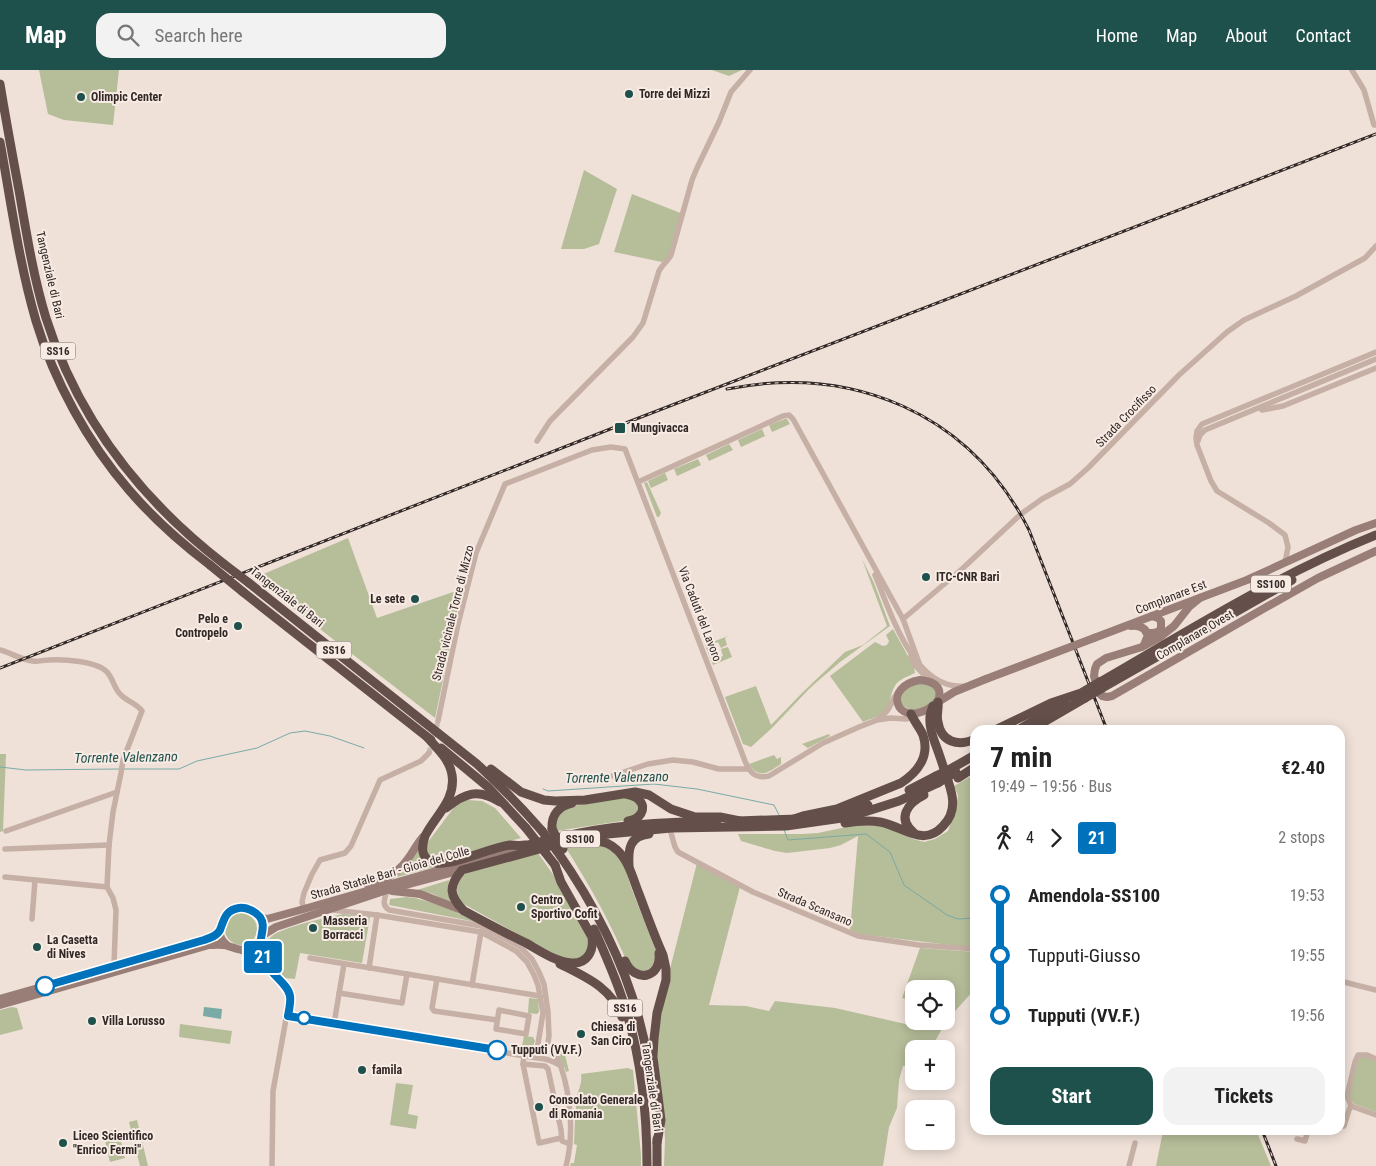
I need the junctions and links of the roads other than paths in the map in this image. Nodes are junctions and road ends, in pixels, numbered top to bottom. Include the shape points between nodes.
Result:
1 (750, 70) edge
2 (1352, 70) edge
3 (0, 84) edge
4 (1376, 125) edge
5 (0, 142) edge
6 (1376, 246) edge
7 (1376, 352) edge
8 (1376, 360) edge
9 (1376, 368) edge
10 (1250, 412) junction
11 (537, 441) dead end
12 (1197, 445) junction
13 (638, 482) junction
14 (505, 484) joint
15 (1376, 523) edge
16 (1376, 534) edge
17 (1376, 541) edge
18 (865, 550) junction
19 (1376, 551) edge
20 (1284, 563) junction
21 (1200, 598) junction
22 (1152, 616) junction
23 (903, 619) junction
24 (1127, 626) junction
25 (1146, 632) junction
26 (1144, 645) junction
27 (906, 646) junction
28 (0, 650) edge
29 (919, 663) junction
30 (929, 680) junction
31 (970, 685) junction
32 (1101, 685) junction
33 (899, 691) junction
34 (1083, 695) junction
35 (936, 704) junction
36 (911, 718) junction
37 (878, 720) junction
38 (438, 721) tunnel mouth
39 (1005, 725) edge
40 (1027, 725) edge
41 (1038, 725) edge
42 (932, 733) junction
43 (427, 737) junction
44 (443, 737) junction
45 (970, 742) edge
46 (429, 753) tunnel mouth
47 (970, 759) edge
48 (970, 765) edge
49 (970, 768) edge
50 (749, 769) junction
51 (956, 772) junction
52 (612, 776) dead end
53 (938, 782) junction
54 (117, 792) junction
55 (626, 794) junction
56 (585, 800) junction
57 (508, 808) junction
58 (442, 812) junction
59 (740, 821) junction
60 (790, 821) junction
61 (700, 828) junction
62 (6, 831) dead end
63 (427, 833) junction
64 (671, 833) junction
65 (918, 836) junction
66 (564, 844) junction
67 (109, 845) junction
68 (526, 846) junction
69 (5, 849) dead end
70 (555, 865) junction
71 (629, 869) junction
72 (462, 870) junction
73 (5, 877) dead end
74 (35, 880) junction
75 (107, 887) junction
76 (387, 890) junction
77 (335, 900) junction
78 (304, 909) junction
79 (329, 909) junction
80 (464, 911) junction
81 (378, 915) junction
82 (260, 917) junction
83 (32, 919) dead end
84 (602, 923) junction
85 (220, 930) junction
86 (481, 932) junction
87 (262, 937) junction
88 (657, 941) junction
89 (228, 946) junction
90 (970, 948) edge
91 (242, 950) junction
92 (548, 955) junction
93 (310, 958) dead end
94 (344, 964) junction
95 (114, 965) junction
96 (267, 967) junction
97 (369, 968) junction
98 (407, 974) junction
99 (437, 979) junction
100 (1345, 981) edge
101 (472, 985) junction
102 (1376, 990) edge
103 (339, 993) junction
104 (540, 996) junction
105 (0, 999) edge
106 (0, 1005) edge
107 (288, 1016) junction
108 (497, 1020) junction
109 (334, 1024) junction
110 (548, 1042) junction
111 (537, 1048) junction
112 (553, 1049) junction
113 (524, 1055) junction
114 (543, 1057) junction
115 (1376, 1059) edge
116 (523, 1064) junction
117 (561, 1066) junction
118 (1351, 1106) junction
119 (1376, 1115) edge
120 (1345, 1123) edge
121 (1307, 1135) edge
122 (561, 1138) junction
123 (1296, 1139) dead end
124 (647, 1140) junction
125 (657, 1143) junction
126 (1135, 1143) dead end
127 (570, 1144) junction
128 (272, 1166) edge
129 (566, 1166) edge
130 (647, 1166) edge
131 (657, 1166) edge
132 (1129, 1166) edge

1 - 11 street via 730,92 697,168 670,258 661,266 641,327 550,421
2 - 4 street via 1364,90
3 - 44 highway, Tangenziale di Bari / SS16, bridge via 33,267 46,319 64,367 100,434 165,513 193,538
5 - 43 highway, Tangenziale di Bari / SS16, bridge via 29,296 45,346 66,394 92,440 128,489 166,528
6 - 23 street, Strada Crocifisso via 1365,258 1244,320 1227,332 1070,484 1021,514
7 - 12 street via 1202,424 1197,431
8 - 10 street
9 - 10 street via 1283,406
10 - 12 street via 1205,430
12 - 20 street via 1217,491 1285,535 1288,547
13 - 14 street, Via Caduti del Lavoro via 625,449 611,447 592,450
13 - 18 street via 783,416 790,416
13 - 50 street, Via Caduti del Lavoro
14 - 38 street, Strada vicinale Torre di Mizzo via 476,553
15 - 20 main road, Complanare Est
16 - 32 highway, SS100 via 1248,596
17 - 32 highway, SS100 via 1310,570
18 - 23 street
18 - 27 street
19 - 26 main road, Complanare Ovest via 1318,578 1112,696 1102,696 1095,682 1097,664
20 - 21 main road, Complanare Est
21 - 22 main road, Complanare Est
21 - 26 main road, Complanare Ovest via 1168,632
22 - 24 main road, Complanare Est
22 - 25 main road via 1161,620 1161,629 1155,634
23 - 29 street
24 - 25 main road via 1140,626
24 - 31 main road, Complanare Est, bridge
25 - 26 main road, Complanare Ovest
27 - 29 street
27 - 30 street via 914,664
28 - 54 street via 31,661 69,660 98,666 108,672 118,692 138,706 142,711 123,760
29 - 31 street via 939,681 951,686
30 - 33 main road via 910,682
30 - 35 main road via 939,689
31 - 35 main road, Complanare Est
32 - 34 highway, SS100, bridge
33 - 36 main road via 898,705
33 - 37 street via 889,711
34 - 39 highway, SS100 via 1050,703
34 - 40 highway, SS100
34 - 41 highway, SS100
35 - 36 main road
35 - 42 highway via 930,717
35 - 45 highway via 939,707 937,721 947,739 956,743
36 - 37 street
36 - 42 highway via 923,721
36 - 60 highway, SS100 via 923,736 925,750 921,765 910,777 837,809
37 - 50 street via 823,743 769,776 757,776
42 - 65 highway via 954,804 949,819 939,830 925,837
43 - 57 highway, Tangenziale di Bari / SS16 via 488,787
43 - 58 highway via 446,761 452,775 452,791
44 - 56 highway via 469,750 521,792 549,800
44 - 66 highway, Tangenziale di Bari / SS16, bridge via 500,785 542,832
46 - 78 street via 422,760 380,780 351,846 345,853 324,858 316,865 304,893
47 - 51 highway, SS100
48 - 51 highway, SS100
49 - 51 highway, SS100
50 - 52 street via 719,769 673,760
51 - 53 highway, SS100
53 - 60 highway, SS100 via 858,808
53 - 65 highway, SS100 via 908,808 905,815 909,829
54 - 62 street
54 - 67 street
55 - 56 highway
55 - 59 highway via 648,795 671,809 695,817
55 - 66 highway via 642,804 637,819 584,828
56 - 66 highway, bridge via 561,807 553,817 552,829
57 - 58 highway via 476,793 458,799
57 - 70 highway, Tangenziale di Bari / SS16, bridge
58 - 63 highway
59 - 60 highway, SS100
59 - 66 highway, SS100 via 623,826
60 - 61 highway, SS100 via 752,827
60 - 65 highway, SS100 via 812,828 868,821 890,824
61 - 64 highway
61 - 66 highway, SS100 via 633,831
63 - 68 highway, SS100 via 423,854 435,863 511,845
63 - 77 main road via 396,872
64 - 71 highway via 643,834 636,838 629,849
64 - 90 street, Strada Scansano via 678,852 753,892 858,936
66 - 68 highway, SS100
66 - 71 highway via 593,841 610,845 622,855
66 - 72 highway, SS100
66 - 84 highway, Tangenziale di Bari / SS16 via 576,879
67 - 69 street
67 - 75 street
68 - 77 main road, Strada Statale Bari - Gioia del Colle / SS100
70 - 92 highway via 593,944 590,954 581,962 566,962
70 - 124 highway, Tangenziale di Bari / SS16 via 591,924 624,1004 640,1071
71 - 88 highway
72 - 76 main road, Strada Statale Bari - Gioia del Colle / SS100
72 - 80 highway via 452,888 456,903
73 - 74 street
74 - 75 street
74 - 83 street
75 - 95 street via 116,910
76 - 79 main road, Strada Statale Bari - Gioia del Colle / SS100
76 - 80 main road via 420,894
76 - 110 street via 384,904 389,910 481,926 519,946 532,959 544,984
77 - 78 main road, Strada Statale Bari - Gioia del Colle / SS100
78 - 82 main road, Strada Statale Bari - Gioia del Colle / SS100 via 266,919
79 - 81 street
79 - 87 main road, Strada Statale Bari - Gioia del Colle / SS100 via 276,927
80 - 92 highway
81 - 86 street
81 - 97 street
82 - 85 main road via 249,909 234,909 226,915
82 - 87 main road
84 - 88 highway via 612,931 629,970 634,974 646,975 656,969 660,956
84 - 125 highway, Tangenziale di Bari / SS16 via 624,974 643,1036 653,1089
85 - 89 main road via 220,937
85 - 95 main road via 204,940
86 - 101 street
86 - 104 street via 516,951 527,962
87 - 91 main road via 253,947
87 - 96 main road
88 - 125 highway via 663,955 666,980 653,1057 661,1120
89 - 91 main road
89 - 106 main road via 209,946
91 - 96 main road
92 - 124 highway via 596,983 619,1008 628,1035
93 - 94 street
94 - 97 street
94 - 103 street
95 - 105 main road
96 - 107 street via 288,990
97 - 98 street
98 - 99 street
98 - 103 street via 402,1003
99 - 101 street
99 - 108 street via 434,1010
100 - 102 street
101 - 104 street
103 - 109 street
104 - 111 street via 542,1013
107 - 109 street
107 - 128 street via 273,1092
108 - 108 street via 499,1010 529,1016 526,1034 496,1029
109 - 113 street
110 - 111 street
110 - 112 street
111 - 113 street
111 - 114 street
112 - 114 street via 550,1056
112 - 117 street
113 - 114 street
113 - 116 street
114 - 117 street
115 - 118 street via 1367,1054 1358,1055 1354,1062 1347,1096
116 - 122 street via 548,1069
116 - 122 street via 539,1143
117 - 127 street via 571,1121
118 - 119 street
118 - 120 street
121 - 123 street via 1306,1141
122 - 127 street
124 - 130 highway, Tangenziale di Bari / SS16
125 - 131 highway, Tangenziale di Bari / SS16
126 - 132 street
127 - 129 street

